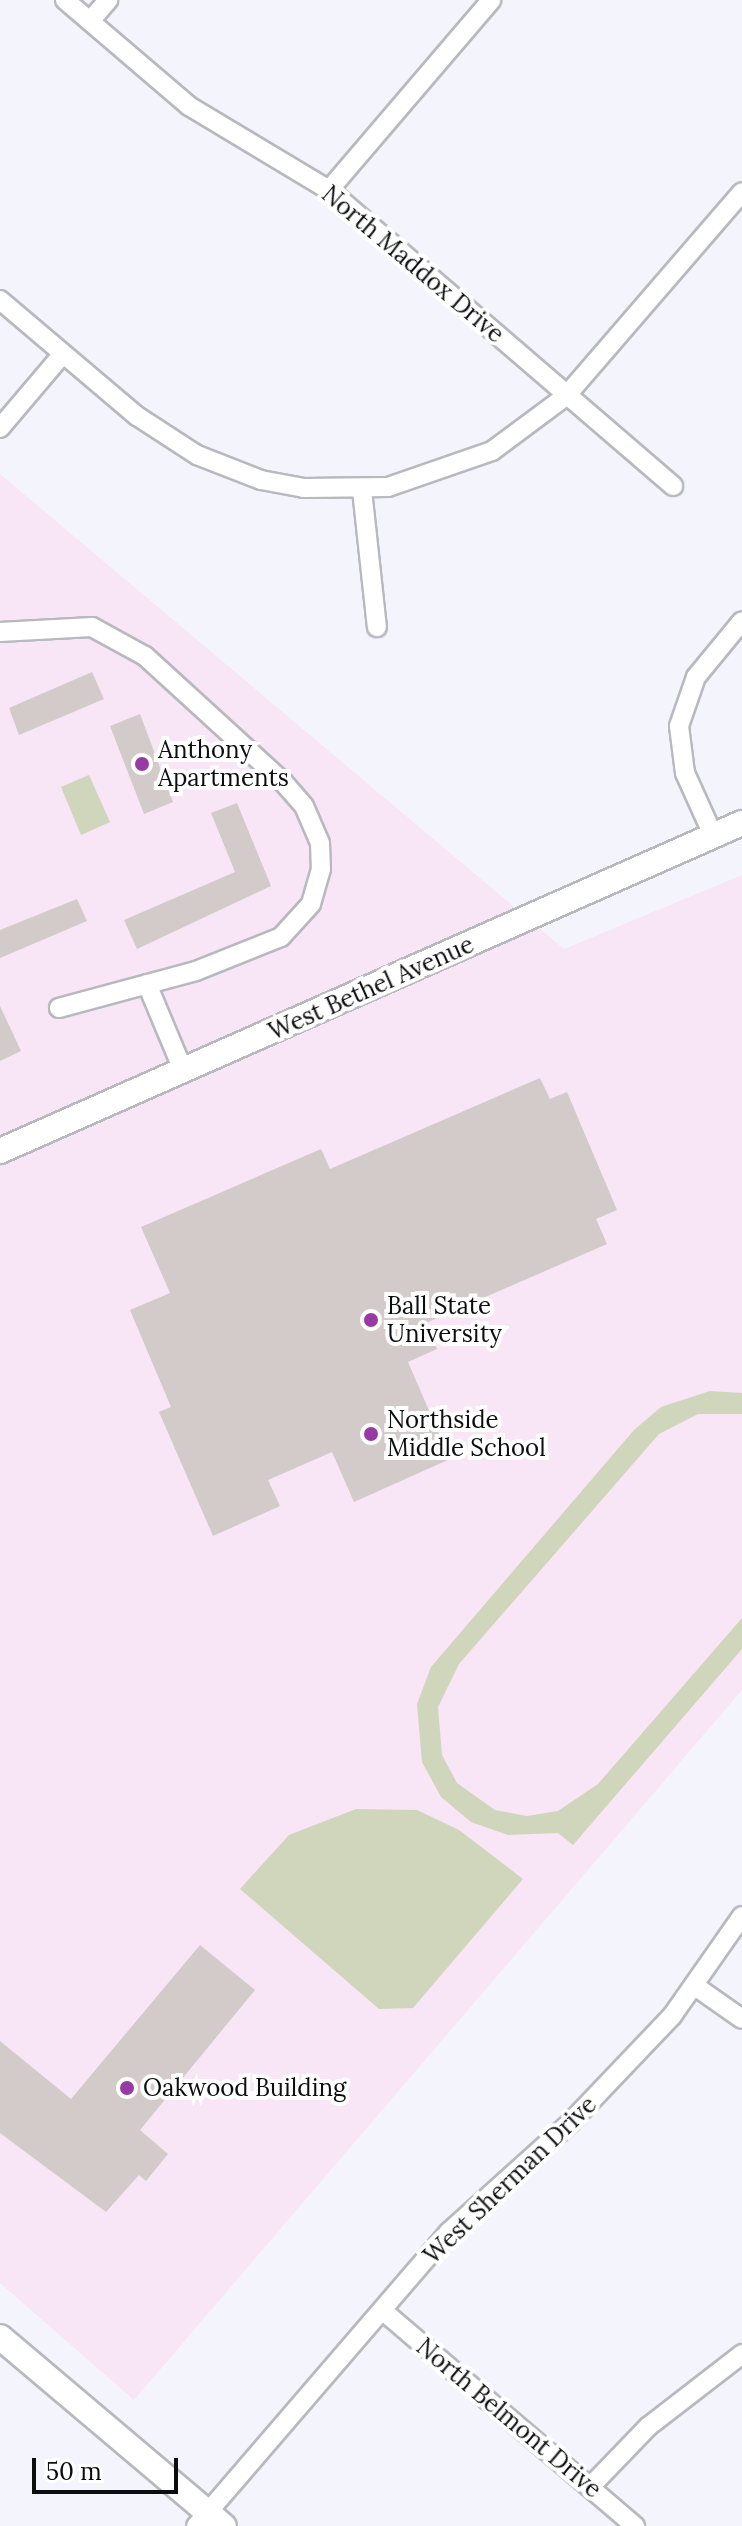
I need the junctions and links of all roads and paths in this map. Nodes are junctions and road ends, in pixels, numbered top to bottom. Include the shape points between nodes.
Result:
1 (65, 0) edge
2 (108, 0) edge
3 (491, 0) edge
4 (90, 21) junction
5 (329, 190) junction
6 (742, 192) edge
7 (0, 300) edge
8 (62, 355) junction
9 (566, 396) junction
10 (0, 428) edge
11 (673, 486) dead end
12 (362, 490) junction
13 (742, 621) edge
14 (377, 627) dead end
15 (0, 632) edge
16 (742, 823) edge
17 (713, 835) junction
18 (147, 984) junction
19 (59, 1008) dead end
20 (183, 1070) junction
21 (0, 1151) edge
22 (742, 1916) edge
23 (695, 1986) junction
24 (742, 2019) edge
25 (382, 2310) junction
26 (0, 2337) edge
27 (742, 2354) edge
28 (590, 2487) junction
29 (209, 2521) edge
30 (635, 2526) edge

1 - 4 street, North Maddox Drive
2 - 4 street
3 - 5 street
4 - 5 street, North Maddox Drive via 189,106
5 - 9 street, North Maddox Drive
6 - 9 street
7 - 8 street
8 - 10 street
8 - 12 street via 137,416 197,455 261,480
9 - 11 street, North Maddox Drive
9 - 12 street via 525,430 472,461
12 - 14 street
13 - 17 street via 696,677 679,726 685,773
15 - 18 street via 67,624 106,632 171,677 243,741 295,795 316,830 322,856 317,887 291,928 258,949
16 - 17 main road, West Bethel Avenue
17 - 20 main road, West Bethel Avenue
18 - 19 street
18 - 20 street
20 - 21 main road, West Bethel Avenue
22 - 23 street, West Sherman Drive
23 - 24 street
23 - 25 street, West Sherman Drive via 629,2063 449,2232
25 - 28 street, North Belmont Drive
25 - 29 street, West Sherman Drive
26 - 29 main road
27 - 28 street via 649,2426
28 - 30 street, North Belmont Drive

